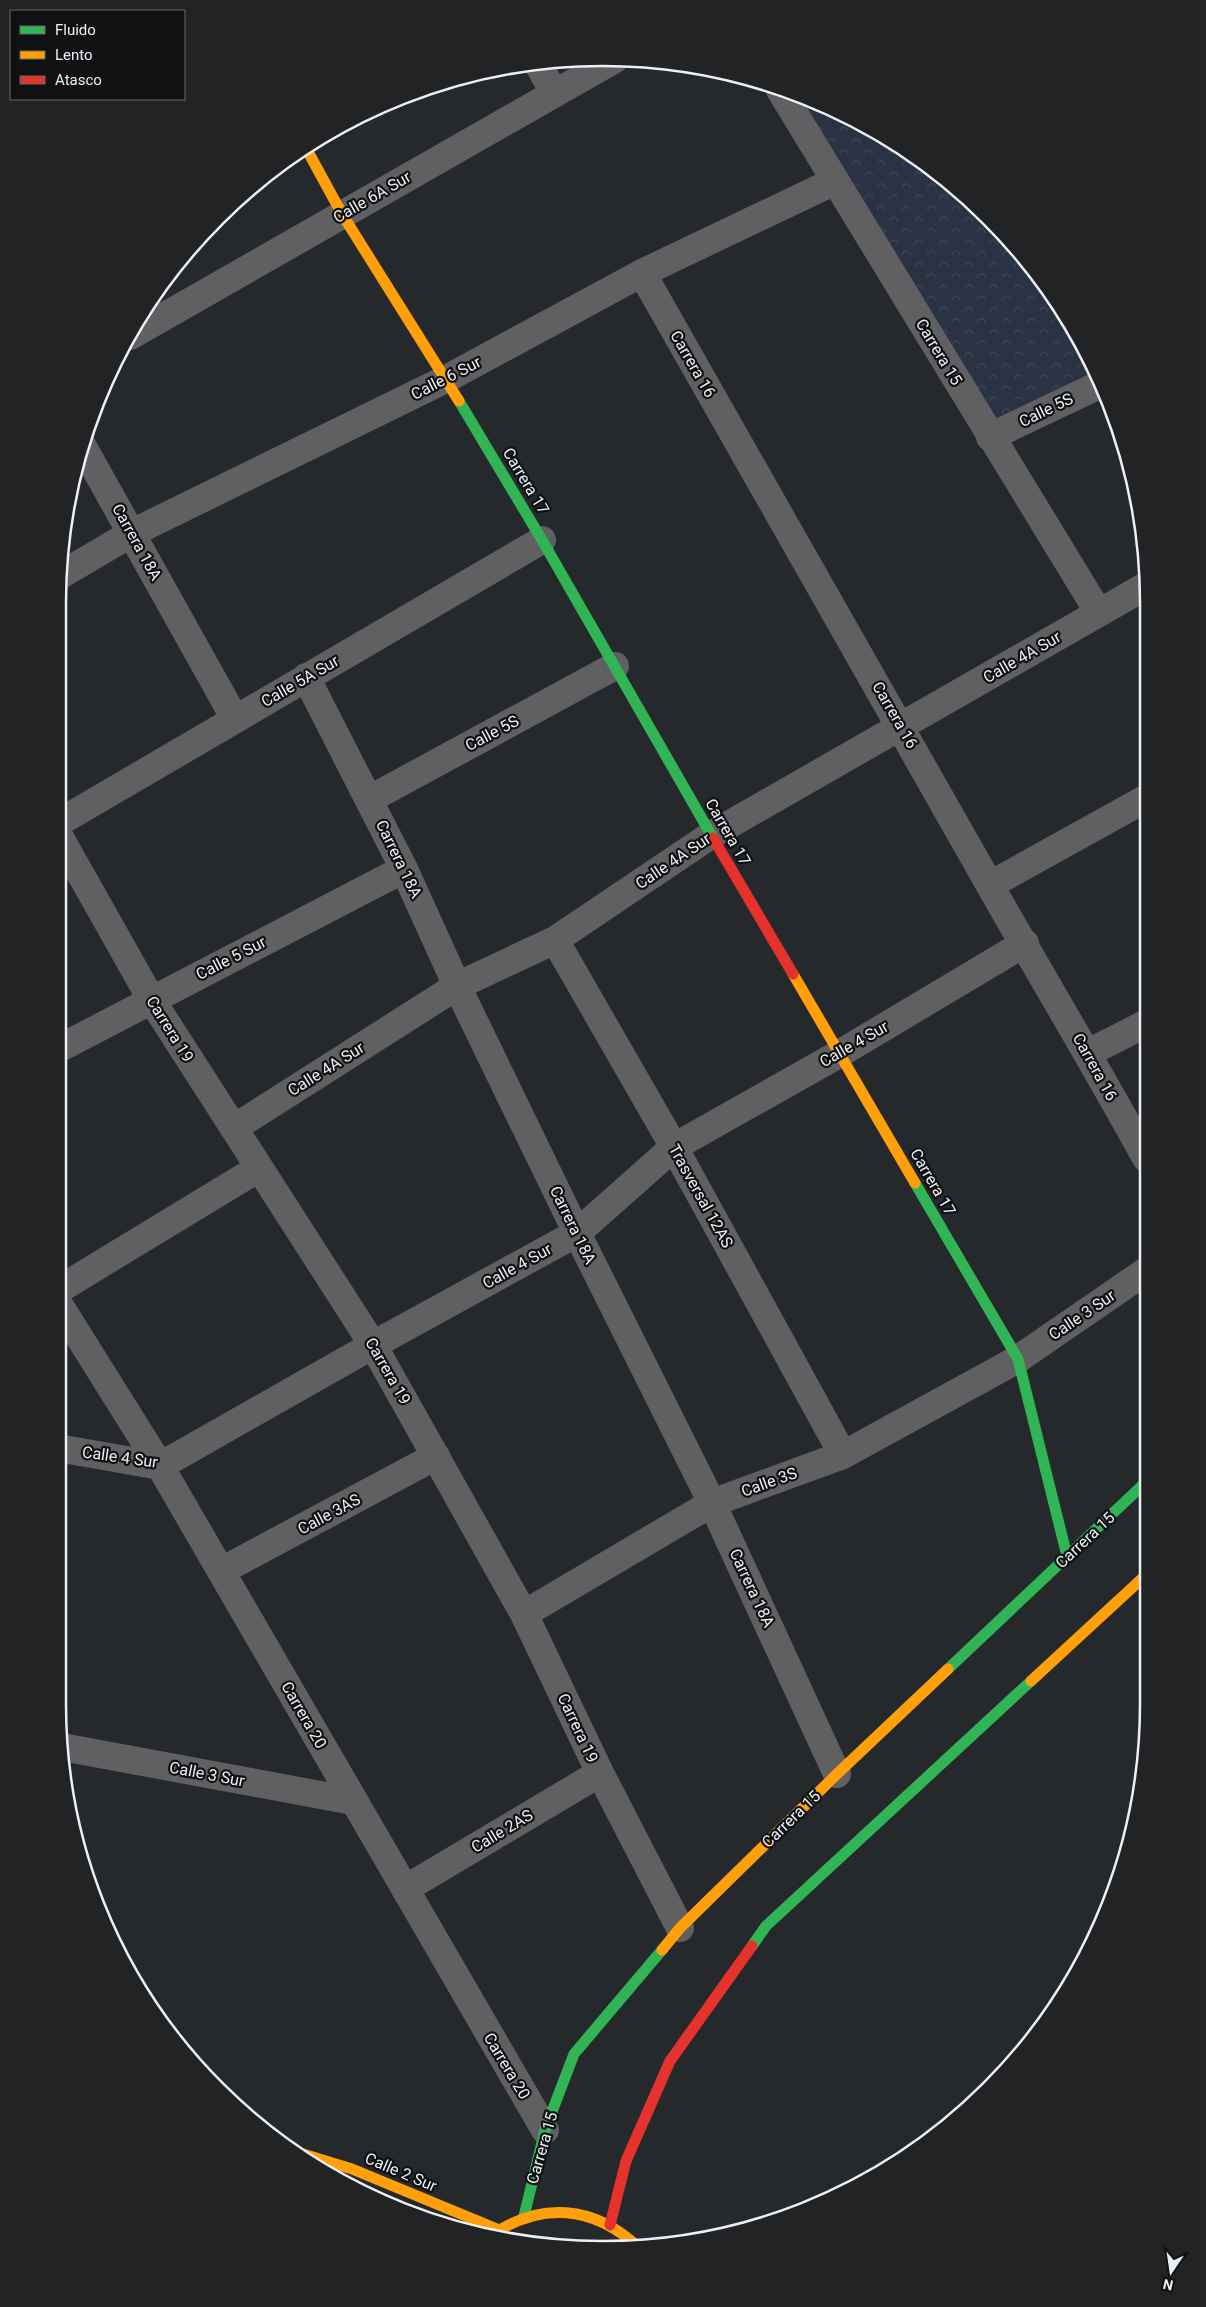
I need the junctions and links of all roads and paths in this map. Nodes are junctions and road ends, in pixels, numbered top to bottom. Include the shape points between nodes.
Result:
1 (604, 66) edge
2 (541, 70) edge
3 (554, 93) junction
4 (785, 98) edge
5 (309, 154) edge
6 (835, 181) junction
7 (342, 214) junction
8 (642, 273) junction
9 (142, 329) edge
10 (446, 379) junction
11 (1094, 387) edge
12 (990, 436) junction
13 (88, 455) edge
14 (132, 533) junction
15 (542, 540) junction
16 (67, 571) edge
17 (1140, 590) edge
18 (1099, 613) junction
19 (615, 666) junction
20 (306, 677) junction
21 (235, 719) junction
22 (901, 726) junction
23 (370, 799) junction
24 (1140, 803) edge
25 (66, 818) edge
26 (711, 836) junction
27 (66, 848) edge
28 (404, 869) junction
29 (990, 885) junction
30 (555, 940) junction
31 (1025, 943) junction
32 (457, 986) junction
33 (151, 999) junction
34 (1140, 1027) edge
35 (66, 1045) edge
36 (1088, 1053) junction
37 (839, 1054) junction
38 (234, 1128) junction
39 (674, 1147) junction
40 (1140, 1147) edge
41 (259, 1168) junction
42 (577, 1233) junction
43 (1140, 1275) edge
44 (66, 1285) edge
45 (66, 1316) edge
46 (373, 1345) junction
47 (1018, 1359) junction
48 (66, 1449) edge
49 (843, 1455) junction
50 (436, 1456) junction
51 (160, 1466) junction
52 (1140, 1488) edge
53 (712, 1503) junction
54 (1068, 1556) junction
55 (221, 1571) junction
56 (1140, 1580) edge
57 (524, 1614) junction
58 (68, 1748) edge
59 (600, 1773) junction
60 (837, 1774) junction
61 (353, 1801) junction
62 (405, 1889) junction
63 (680, 1928) junction
64 (545, 2130) junction
65 (319, 2159) edge
66 (524, 2216) junction
67 (478, 2225) edge
68 (610, 2225) junction
69 (497, 2230) edge
70 (632, 2240) edge

1 - 3 street, Calle 6A Sur
2 - 3 street
3 - 7 street, Calle 6A Sur
4 - 6 street, Carrera 15
5 - 7 main road, Carrera 17
6 - 8 street, Calle 6 Sur
6 - 12 street, Carrera 15
7 - 9 street, Calle 6A Sur
7 - 10 main road, Carrera 17
8 - 10 street, Calle 6 Sur
8 - 22 street, Carrera 16
10 - 14 street, Calle 6 Sur
10 - 15 main road, Carrera 17
11 - 12 street, Calle 5S
12 - 18 street, Carrera 15
13 - 14 street, Carrera 18A
14 - 16 street, Calle 6 Sur
14 - 21 street, Carrera 18A
15 - 19 main road, Carrera 17
15 - 20 street, Calle 5A Sur
17 - 18 street, Calle 4A Sur
18 - 22 street, Calle 4A Sur
19 - 23 street, Calle 5S
19 - 26 main road, Carrera 17
20 - 21 street, Calle 5A Sur
20 - 23 street, Carrera 18A
21 - 25 street, Calle 5A Sur
22 - 26 street, Calle 4A Sur
22 - 29 street, Carrera 16
23 - 28 street, Carrera 18A
24 - 29 street
26 - 30 street, Calle 4A Sur
26 - 37 main road, Carrera 17
27 - 33 street, Carrera 19
28 - 32 street, Carrera 18A
28 - 33 street, Calle 5 Sur
29 - 31 street, Carrera 16
30 - 32 street, Calle 4A Sur
30 - 39 street, Trasversal 12AS
31 - 36 street, Carrera 16
31 - 37 street, Calle 4 Sur
32 - 38 street, Calle 4A Sur
32 - 42 street, Carrera 18A
33 - 35 street, Calle 5 Sur
33 - 38 street, Carrera 19
34 - 36 street
36 - 40 street, Carrera 16
37 - 39 street, Calle 4 Sur
37 - 47 main road, Carrera 17
38 - 41 street, Carrera 19
39 - 42 street, Calle 4 Sur
39 - 49 street, Trasversal 12AS
41 - 44 street
41 - 46 street, Carrera 19
42 - 46 street, Calle 4 Sur
42 - 53 street, Carrera 18A
43 - 47 street, Calle 3 Sur
45 - 51 street, Carrera 20
46 - 50 street, Carrera 19
46 - 51 street, Calle 4 Sur
47 - 49 street, Calle 3S
47 - 54 main road, Carrera 17
48 - 51 street, Calle 4 Sur
49 - 53 street, Calle 3S
50 - 55 street, Calle 3AS
50 - 57 street, Carrera 19
51 - 55 street, Carrera 20
52 - 54 main road, Carrera 15
53 - 57 street, Calle 3S
53 - 60 street, Carrera 18A
54 - 60 main road, Carrera 15
55 - 61 street, Carrera 20
56 - 68 main road via 766,1926 670,2061 626,2161
57 - 59 street, Carrera 19
58 - 61 street, Calle 3 Sur
59 - 62 street, Calle 2AS
59 - 63 street, Carrera 19
60 - 63 main road, Carrera 15
61 - 62 street, Carrera 20
62 - 64 street, Carrera 20
63 - 64 main road, Carrera 15 via 574,2054
64 - 66 main road, Carrera 15
65 - 67 main road, Calle 2 Sur via 352,2169
66 - 68 main road via 561,2211 597,2218
66 - 69 main road
68 - 70 main road

